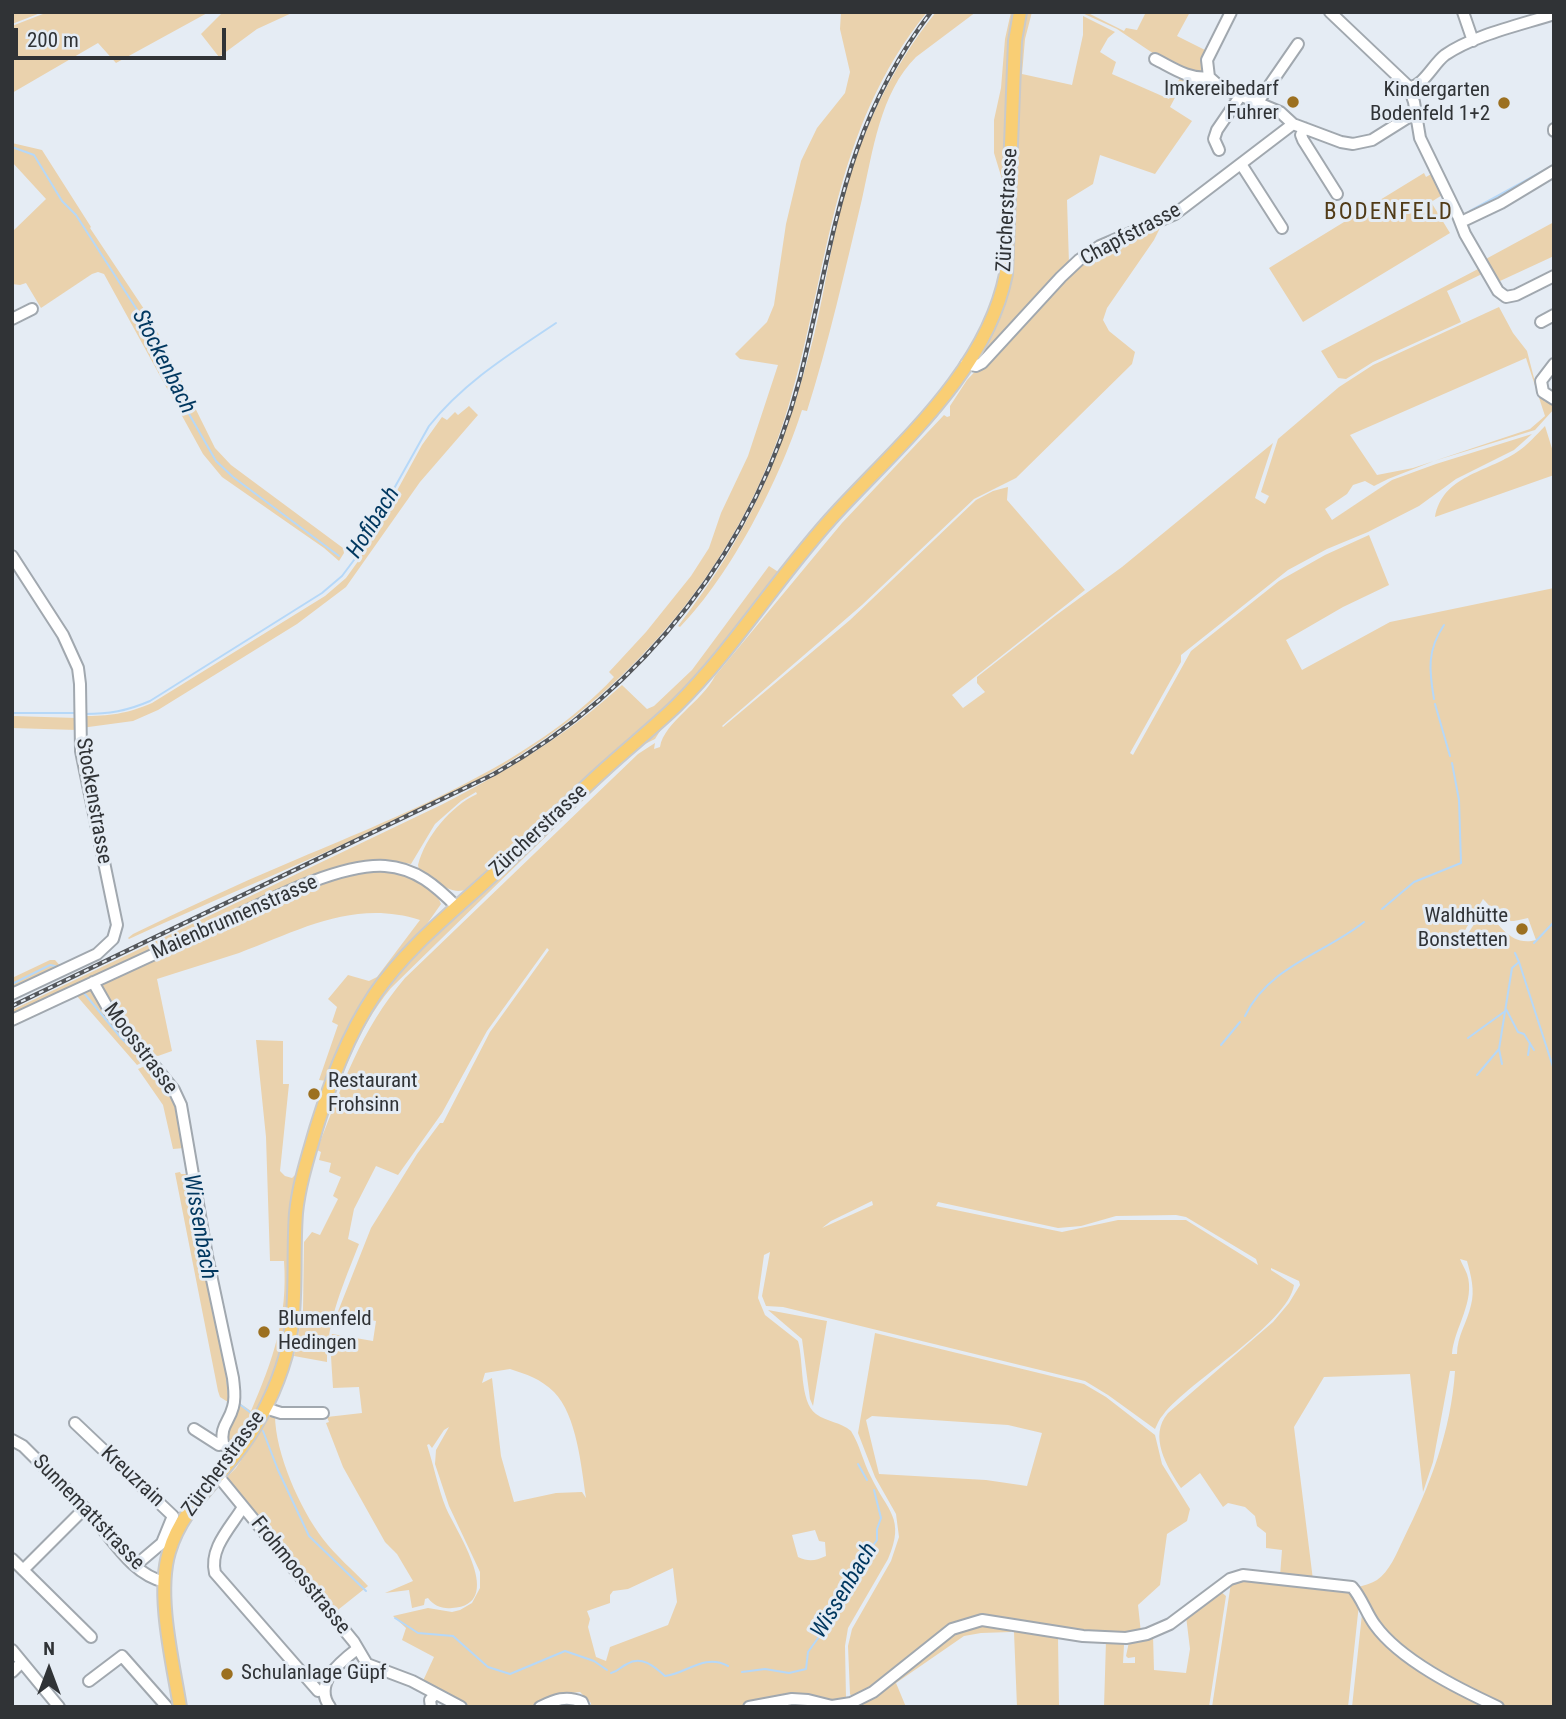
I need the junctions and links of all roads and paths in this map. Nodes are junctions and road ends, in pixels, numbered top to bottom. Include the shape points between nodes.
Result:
1 (1020, 12) edge
2 (1231, 12) edge
3 (1330, 12) edge
4 (1463, 12) edge
5 (1554, 14) edge
6 (1473, 41) junction
7 (1298, 44) dead end
8 (1155, 59) dead end
9 (1209, 77) junction
10 (1409, 87) junction
11 (1241, 95) junction
12 (1258, 102) junction
13 (1415, 113) junction
14 (1293, 124) junction
15 (1304, 128) junction
16 (1219, 150) dead end
17 (1241, 164) junction
18 (1554, 171) edge
19 (1337, 194) dead end
20 (1461, 222) junction
21 (1282, 228) dead end
22 (1554, 276) edge
23 (32, 309) dead end
24 (1554, 315) edge
25 (12, 318) edge
26 (1541, 322) dead end
27 (966, 364) junction
28 (1554, 364) edge
29 (1554, 399) edge
30 (12, 556) edge
31 (457, 908) junction
32 (93, 982) junction
33 (12, 994) edge
34 (12, 1020) edge
35 (265, 1408) junction
36 (323, 1413) dead end
37 (75, 1423) dead end
38 (194, 1429) dead end
39 (12, 1440) edge
40 (223, 1444) junction
41 (236, 1455) junction
42 (218, 1476) junction
43 (243, 1507) junction
44 (85, 1508) junction
45 (12, 1559) edge
46 (136, 1565) junction
47 (23, 1570) junction
48 (165, 1582) junction
49 (91, 1637) dead end
50 (357, 1649) junction
51 (12, 1650) edge
52 (22, 1662) junction
53 (12, 1672) edge
54 (89, 1681) dead end
55 (317, 1692) dead end
56 (435, 1694) junction
57 (59, 1707) edge
58 (167, 1707) edge
59 (180, 1707) edge
60 (330, 1707) edge
61 (430, 1707) edge
62 (461, 1707) edge
63 (540, 1707) edge
64 (584, 1707) edge
65 (749, 1707) edge
66 (1498, 1707) edge

1 - 27 main road, Zürcherstrasse via 1006,274 990,322
2 - 9 street via 1208,60
3 - 10 street
4 - 6 street
5 - 6 street
6 - 10 street via 1446,55 1419,84
7 - 12 street
8 - 9 street via 1190,76
9 - 11 street
10 - 13 street
11 - 12 street
11 - 16 street via 1217,130 1214,139
12 - 14 street
13 - 15 street via 1372,140 1353,144
13 - 20 street via 1420,138
14 - 15 street
14 - 17 street, Chapfstrasse
15 - 19 street via 1303,140
17 - 21 street
17 - 27 street, Chapfstrasse via 1175,214 1100,246 1080,260 982,363
18 - 20 street
20 - 22 street via 1479,262 1506,297
23 - 25 street
24 - 26 street
27 - 31 main road, Zürcherstrasse via 925,419 829,521 691,690
28 - 29 street via 1541,381 1543,392
30 - 33 street, Stockenstrasse via 63,635 78,668 81,751 116,916 114,936 97,954
31 - 32 street, Maienbrunnenstrasse via 433,885 405,870 380,866 351,870 286,893
31 - 35 main road, Zürcherstrasse via 378,989 334,1073 300,1186 292,1330 281,1373
32 - 34 street, Maienbrunnenstrasse
32 - 40 street, Moosstrasse via 181,1105 233,1378 235,1397 222,1433
35 - 36 street via 281,1413
35 - 41 main road, Zürcherstrasse
37 - 46 street, Kreuzrain via 173,1516 162,1543
38 - 40 street
39 - 44 street, Sunnemattstrasse
40 - 41 street
41 - 42 main road, Zürcherstrasse
42 - 43 street, Frohmoosstrasse
42 - 48 main road, Zürcherstrasse via 179,1528 169,1552
43 - 50 street, Frohmoosstrasse
43 - 55 street via 214,1553 215,1573
44 - 46 street, Sunnemattstrasse
44 - 47 street
45 - 47 street
46 - 48 street, Sunnemattstrasse
47 - 49 street
48 - 59 main road, Zürcherstrasse
50 - 56 street, Frohmoosstrasse via 368,1664
50 - 60 street via 323,1688
51 - 52 street
52 - 53 street
52 - 57 street
54 - 58 street via 122,1656
56 - 61 street
56 - 62 street, Frohmoosstrasse
63 - 64 street via 569,1697
65 - 66 street via 792,1699 832,1706 851,1703 873,1692 965,1623 982,1620 1083,1636 1147,1634 1170,1624 1230,1579 1243,1575 1352,1587 1375,1626 1410,1657

